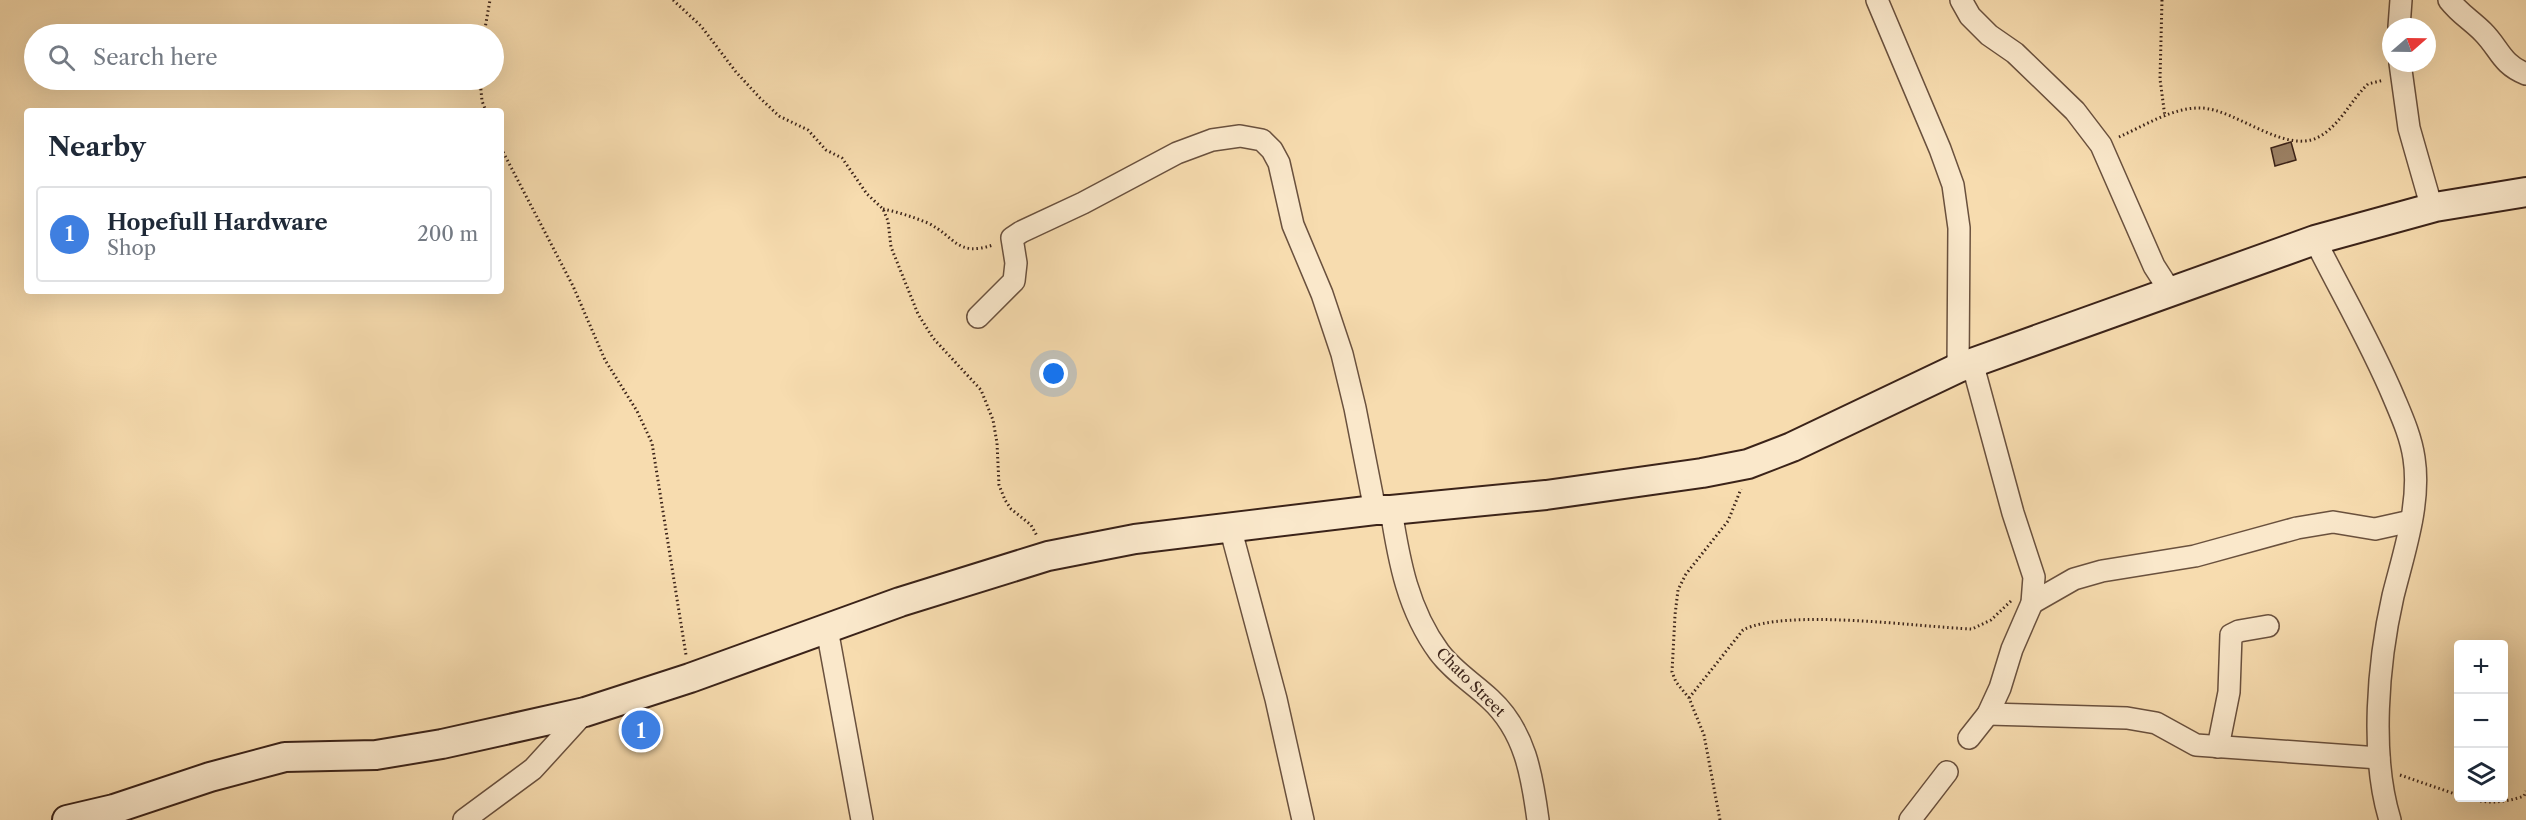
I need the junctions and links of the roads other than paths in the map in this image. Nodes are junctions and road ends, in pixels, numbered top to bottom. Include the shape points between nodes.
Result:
1 (1877, 0) edge
2 (1961, 0) edge
3 (2401, 0) edge
4 (2449, 0) edge
5 (2400, 18) edge
6 (2401, 72) edge
7 (2526, 74) edge
8 (2526, 192) edge
9 (2435, 207) junction
10 (2315, 240) junction
11 (2170, 291) junction
12 (978, 317) dead end
13 (1965, 365) junction
14 (1383, 510) junction
15 (2411, 521) junction
16 (1230, 527) junction
17 (2032, 603) junction
18 (2268, 626) dead end
19 (827, 629) junction
20 (585, 712) junction
21 (1988, 714) junction
22 (1970, 738) dead end
23 (2218, 747) junction
24 (2379, 763) junction
25 (1947, 772) dead end
26 (67, 820) edge
27 (464, 820) edge
28 (862, 820) edge
29 (1302, 820) edge
30 (1538, 820) edge
31 (1910, 820) edge
32 (2390, 820) edge

1 - 13 street via 1953,185 1959,228
2 - 11 street via 1989,35 2015,53 2075,111 2101,145 2154,266
3 - 5 street
4 - 7 street via 2483,33 2506,63
6 - 9 street via 2409,128 2428,198
8 - 9 street
9 - 10 street
10 - 11 street
10 - 15 street via 2375,353 2407,430 2416,481
11 - 13 street
12 - 14 street, Chato Street via 1014,281 1012,238 1021,232 1177,153 1231,137 1262,140 1280,163 1293,225 1342,354
13 - 14 street via 1748,464 1546,495
13 - 17 street via 2034,577
14 - 16 street
14 - 30 street, Chato Street via 1408,594 1439,652 1498,707 1516,732 1529,764
15 - 17 street via 2375,529 2333,522 2296,528 2195,556 2074,579
15 - 24 street via 2386,630
16 - 19 street via 1048,556
16 - 29 street via 1276,699
17 - 21 street
18 - 23 street via 2231,635 2229,692
19 - 20 street
19 - 28 street
20 - 26 street via 376,755 285,757
20 - 27 street via 533,769
21 - 22 street
21 - 23 street via 2143,720 2166,727 2188,743
23 - 24 street
24 - 32 street
25 - 31 street

